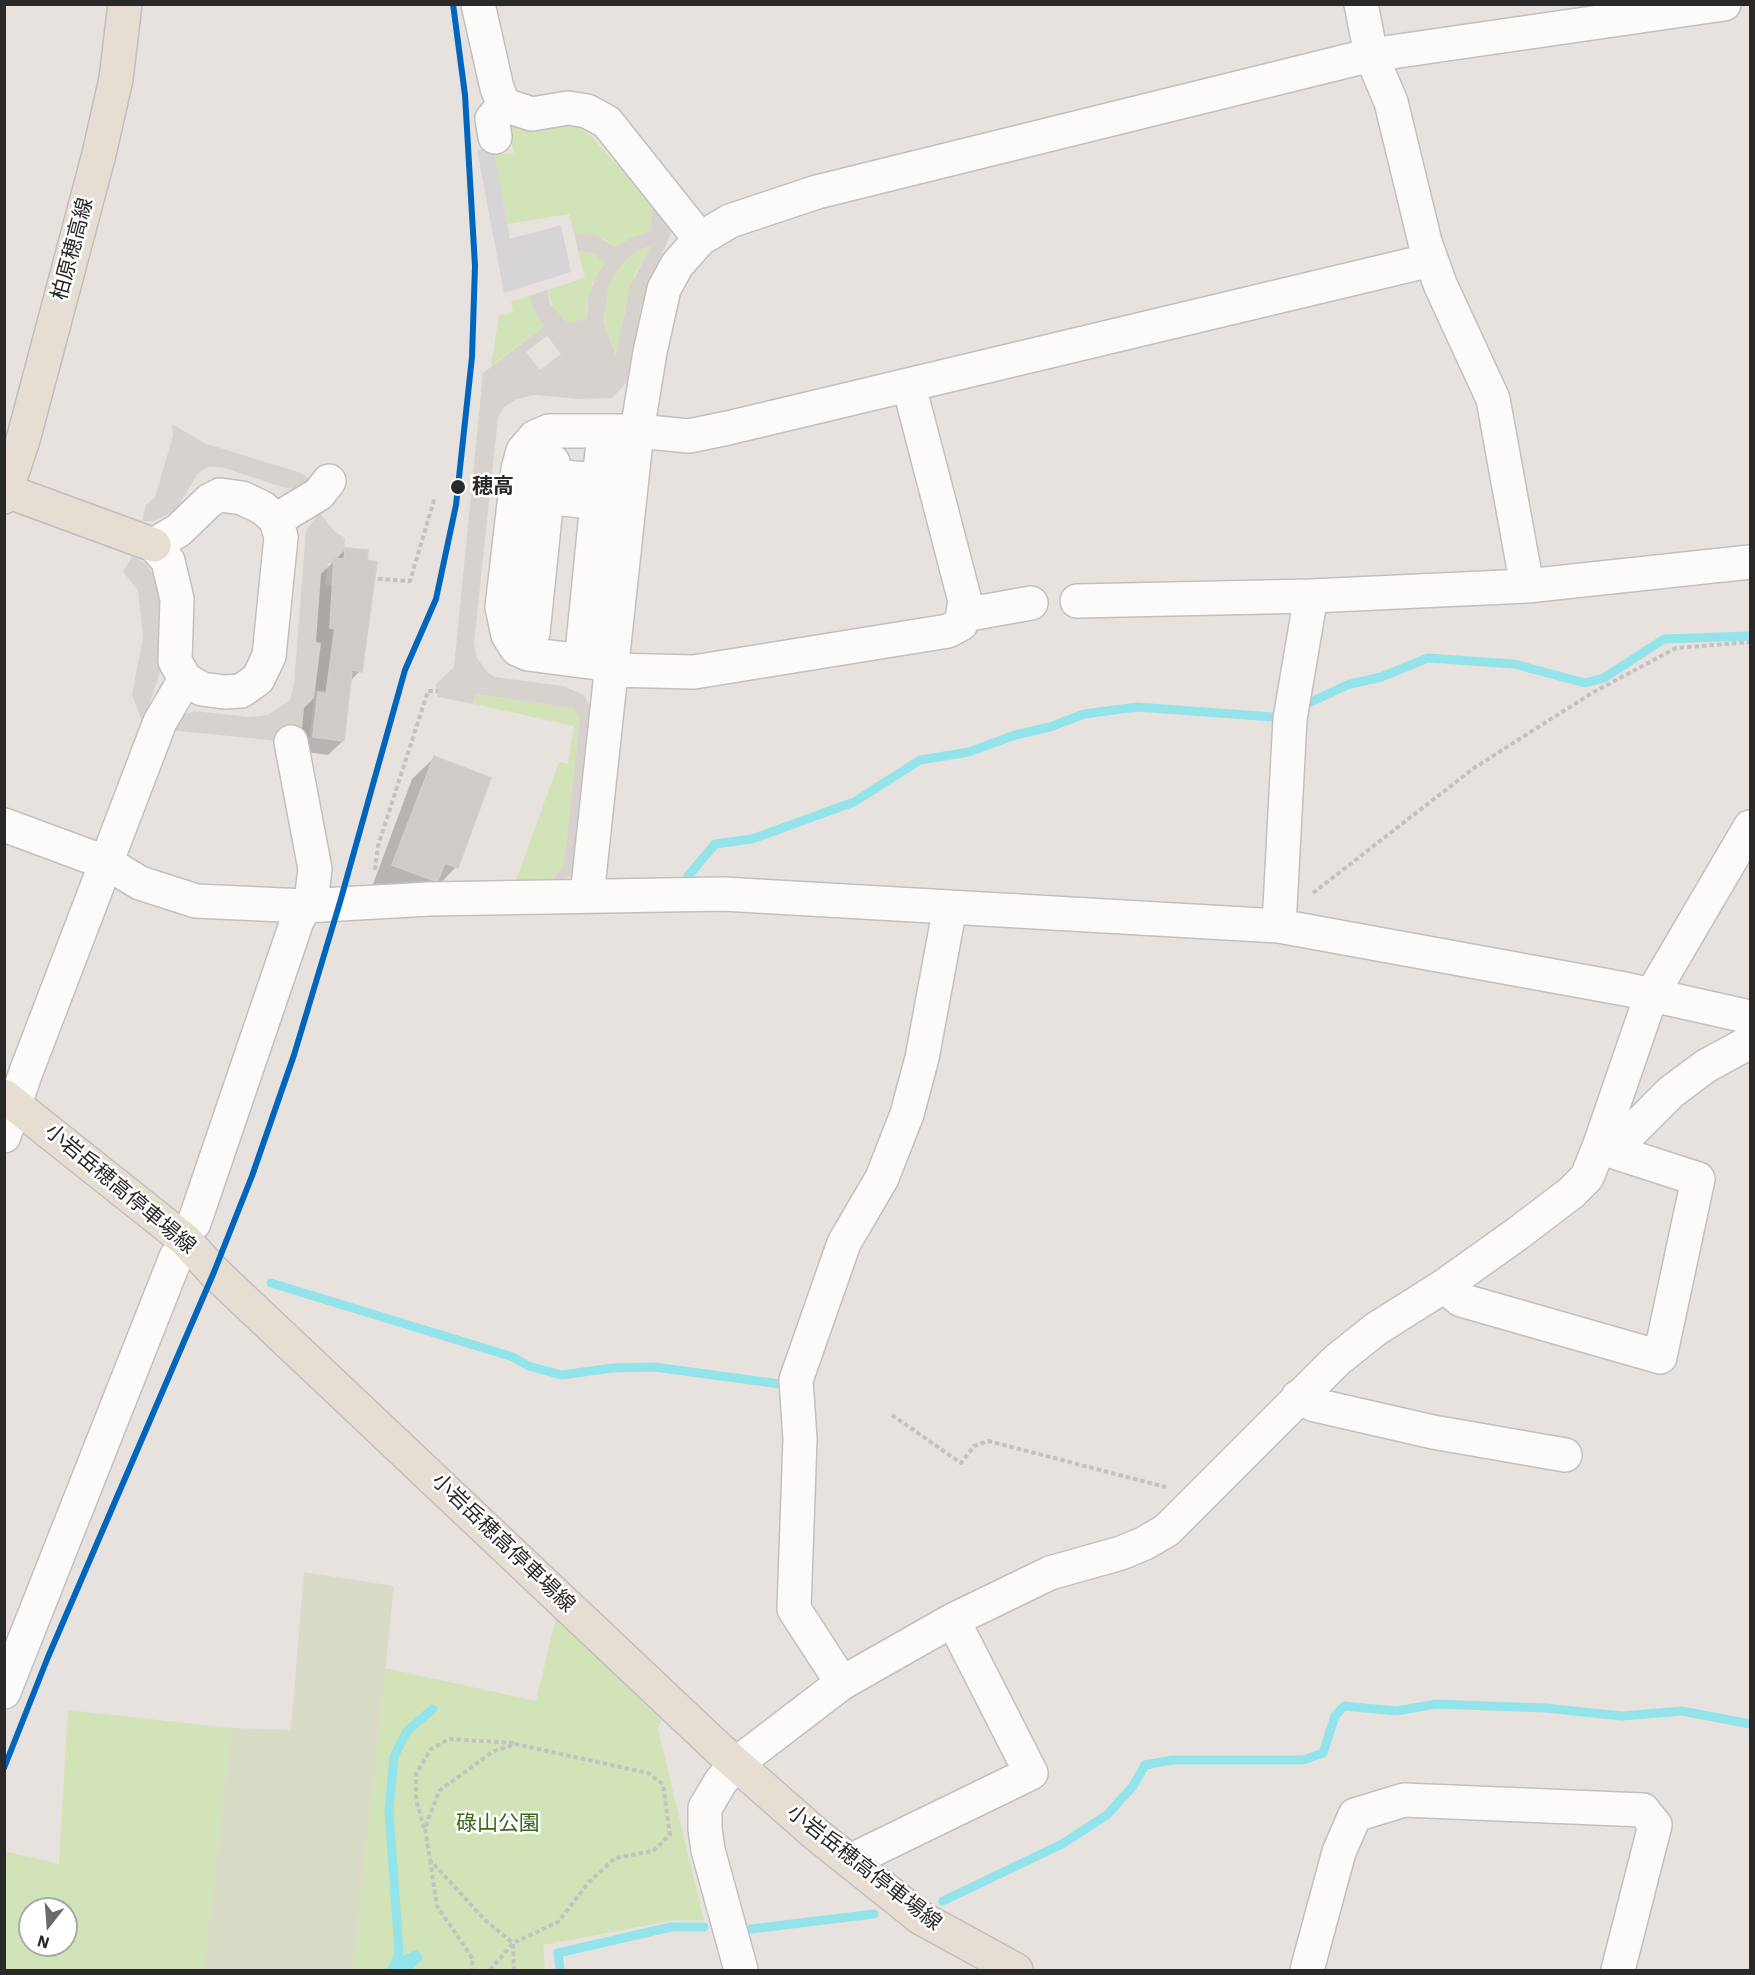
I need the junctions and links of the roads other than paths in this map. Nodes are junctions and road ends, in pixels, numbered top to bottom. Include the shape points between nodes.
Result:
1 (125, 4) edge
2 (478, 4) edge
3 (1361, 4) edge
4 (1724, 4) edge
5 (1683, 8) edge
6 (1371, 55) junction
7 (504, 105) junction
8 (495, 137) dead end
9 (700, 239) junction
10 (1431, 260) junction
11 (909, 386) junction
12 (637, 431) junction
13 (329, 481) dead end
14 (5, 493) edge
15 (276, 520) junction
16 (154, 545) junction
17 (1750, 562) edge
18 (1527, 586) junction
19 (1311, 596) junction
20 (1077, 602) dead end
21 (1031, 603) dead end
22 (964, 615) junction
23 (591, 642) joint
24 (611, 670) junction
25 (185, 679) junction
26 (291, 742) dead end
27 (4, 825) edge
28 (1750, 827) edge
29 (107, 863) junction
30 (587, 896) junction
31 (304, 906) junction
32 (950, 907) junction
33 (1279, 923) junction
34 (1650, 996) junction
35 (1750, 1017) edge
36 (1750, 1042) edge
37 (10, 1100) edge
38 (4, 1136) edge
39 (1599, 1147) junction
40 (194, 1223) dead end
41 (176, 1257) dead end
42 (1444, 1286) junction
43 (1298, 1397) junction
44 (1565, 1455) dead end
45 (953, 1620) junction
46 (842, 1683) junction
47 (4, 1692) edge
48 (736, 1764) junction
49 (850, 1861) junction
50 (741, 1971) edge
51 (1016, 1971) edge
52 (1307, 1971) edge
53 (1618, 1971) edge

1 - 14 main road, 柏原穂高線 via 116,79 99,154 24,440
2 - 7 street
3 - 6 street
4 - 5 street
5 - 6 street
6 - 9 street via 817,192 730,221
6 - 10 street via 1391,102
7 - 8 street via 492,118
7 - 9 street via 532,114 568,108 587,111 607,122
9 - 12 street via 677,265 664,289 656,315
10 - 11 street
10 - 18 street via 1493,399
11 - 12 street via 689,436
11 - 22 street via 965,601
12 - 24 street
12 - 24 street via 549,430 535,437 523,452 502,607 508,635 516,649 597,663
13 - 15 street via 319,494
14 - 16 main road
15 - 16 street via 263,508 242,498 220,495 179,530
15 - 25 street via 281,537 269,656 258,679 241,691 225,692 202,688
16 - 25 street via 168,561 175,590 175,661
17 - 18 street
18 - 19 street
19 - 20 street
19 - 33 street via 1290,719
21 - 22 street
22 - 24 street via 961,624 948,631 694,672
23 - 23 street via 600,631 618,465 608,453 602,452 598,480 551,476 553,462 541,460 533,470 518,609 533,633 548,497 597,503 583,643
24 - 30 street
25 - 29 street via 160,722
26 - 31 street via 315,869 312,894
27 - 29 street
28 - 34 street
29 - 31 street via 140,883 196,901
29 - 37 street via 26,1072
30 - 31 street
30 - 32 street via 723,894
31 - 40 street
32 - 33 street
32 - 46 street via 908,1114 882,1178 844,1243 796,1380 800,1439 794,1609
33 - 34 street
34 - 35 street
34 - 39 street
36 - 39 street via 1706,1066 1671,1092 1629,1134
37 - 38 street
37 - 48 main road, 小岩岳穂高停車場線 via 185,1240 214,1272
39 - 42 street via 1587,1176 1571,1192
39 - 42 street via 1698,1179 1660,1357 1461,1300
41 - 47 street
42 - 43 street via 1376,1329
43 - 44 street via 1315,1405 1433,1432
43 - 45 street via 1167,1530 1112,1556 1050,1573
45 - 46 street
45 - 49 street via 1031,1773
46 - 48 street
48 - 49 main road, 小岩岳穂高停車場線
48 - 50 street via 712,1792 705,1808 705,1829
49 - 51 main road, 小岩岳穂高停車場線 via 921,1918
52 - 53 street via 1339,1852 1355,1815 1404,1800 1643,1810 1655,1825

